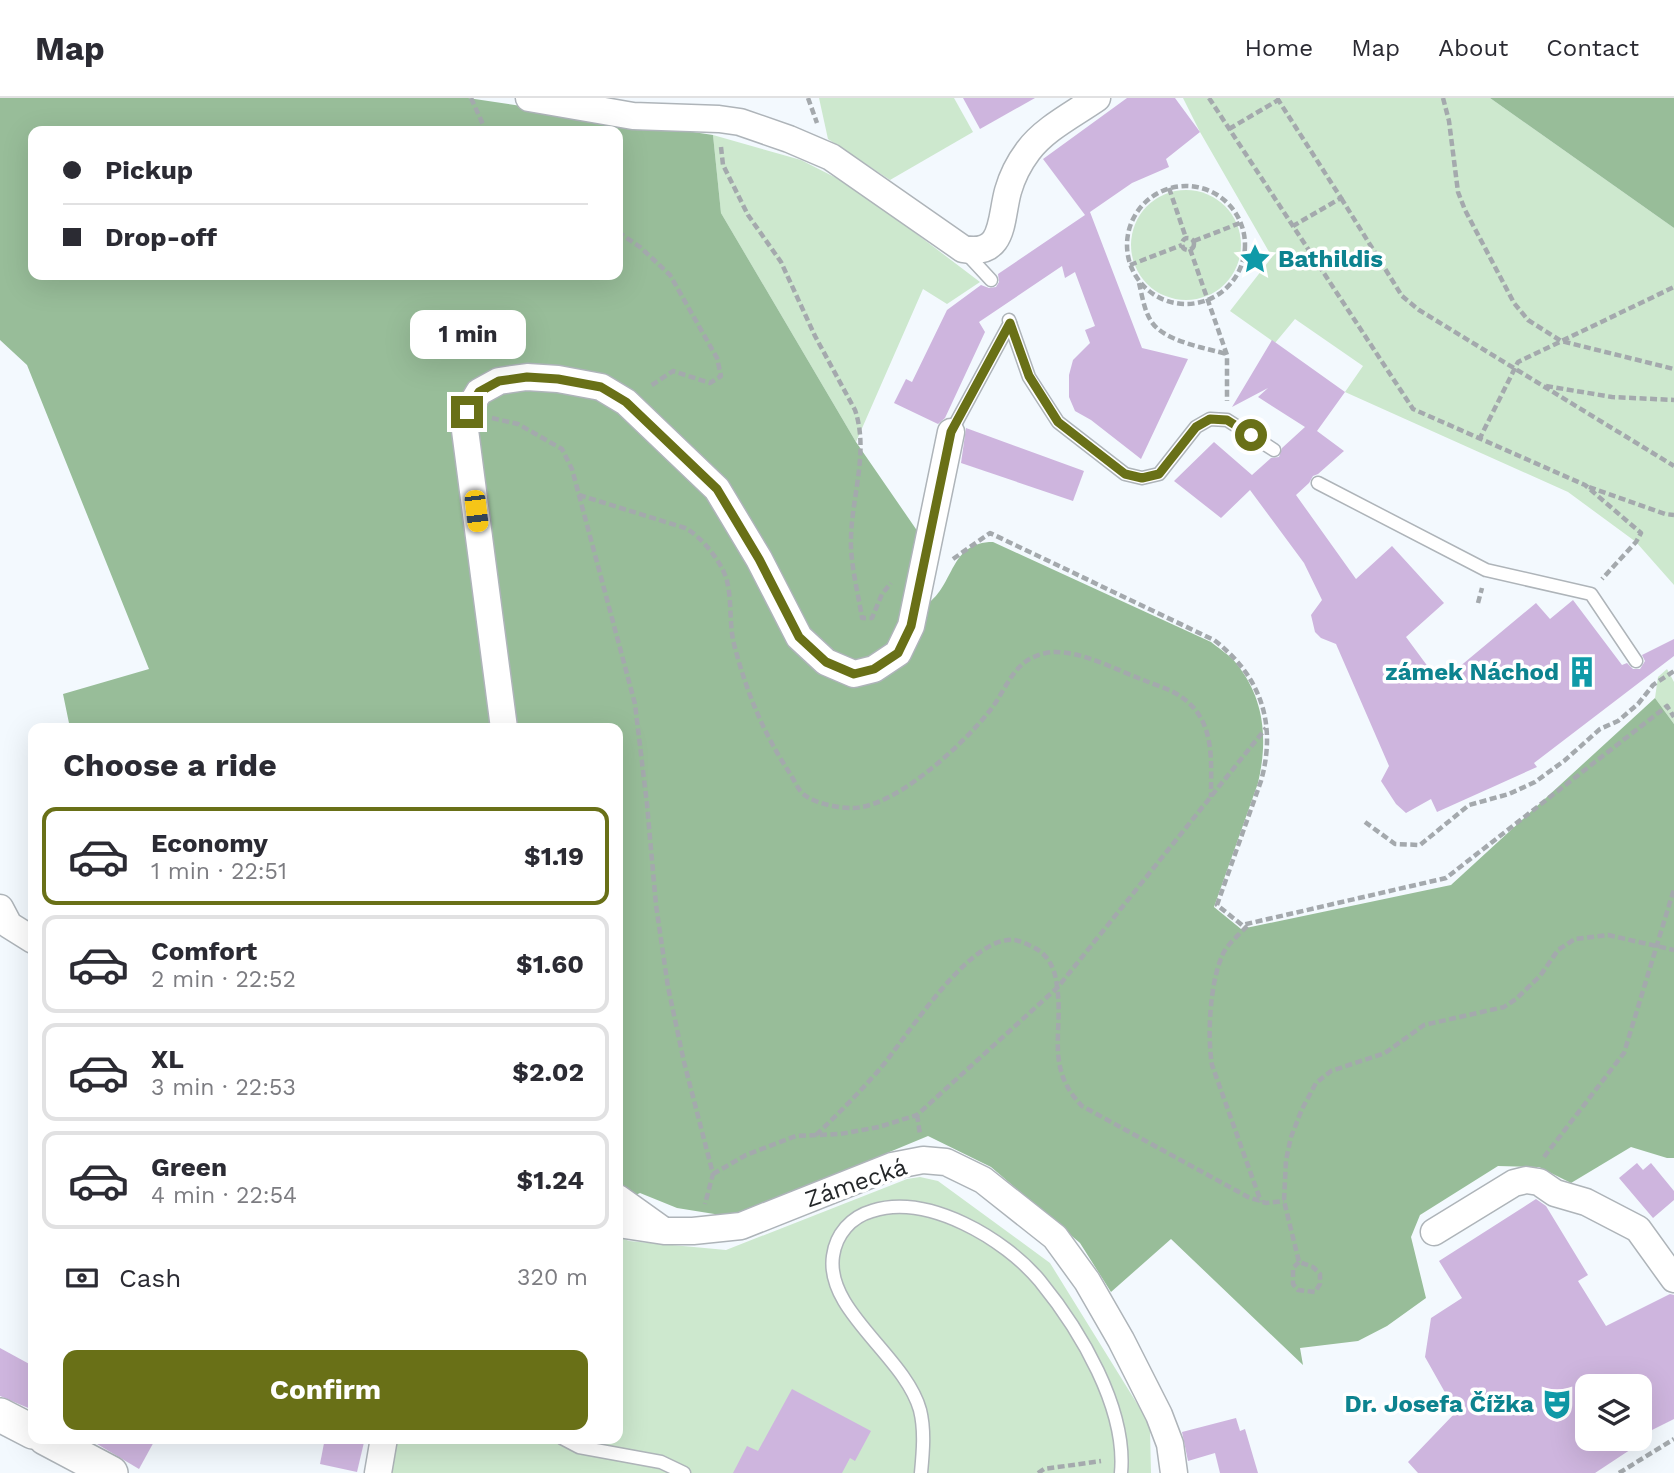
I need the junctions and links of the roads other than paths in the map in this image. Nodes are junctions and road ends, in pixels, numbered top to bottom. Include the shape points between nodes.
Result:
1 (529, 98) edge
2 (1097, 98) edge
3 (963, 249) junction
4 (992, 280) dead end
5 (951, 432) joint
6 (1274, 450) dead end
7 (1318, 483) dead end
8 (1636, 662) dead end
9 (503, 723) edge
10 (0, 908) edge
11 (28, 937) edge
12 (623, 1202) edge
13 (623, 1225) edge
14 (664, 1231) junction
15 (1434, 1232) dead end
16 (1674, 1279) edge
17 (0, 1415) edge
18 (28, 1429) edge
19 (57, 1444) edge
20 (383, 1444) edge
21 (573, 1444) edge
22 (111, 1473) edge
23 (378, 1473) edge
24 (684, 1473) edge
25 (920, 1473) edge
26 (1121, 1473) edge
27 (1174, 1473) edge

1 - 3 street via 633,116 740,122 789,139 831,157
2 - 3 street via 1028,151 1008,191 1002,225 989,247 978,252
3 - 4 lane
5 - 6 lane via 1009,319 1029,376 1058,422 1125,474 1142,478 1159,474 1196,427 1210,419 1227,420
5 - 9 street via 911,626 898,653 874,669 854,674 826,662 799,637 717,489 626,402 601,387 558,379 499,381 479,392 467,412 465,430
7 - 8 lane via 1486,570 1591,593
10 - 11 street via 9,925
12 - 14 street
13 - 14 street, Zámecká
14 - 27 street, Zámecká via 741,1226 892,1166 923,1160 946,1162 983,1180 1055,1237 1087,1281 1159,1415
15 - 16 street via 1514,1183 1539,1182 1638,1229
17 - 18 street
19 - 22 street
20 - 23 street
21 - 24 lane via 661,1462
25 - 26 lane via 924,1447 919,1409 905,1379 843,1301 835,1284 832,1258 837,1239 851,1221 883,1207 931,1210 966,1224 1038,1279 1067,1318 1106,1389 1119,1437

